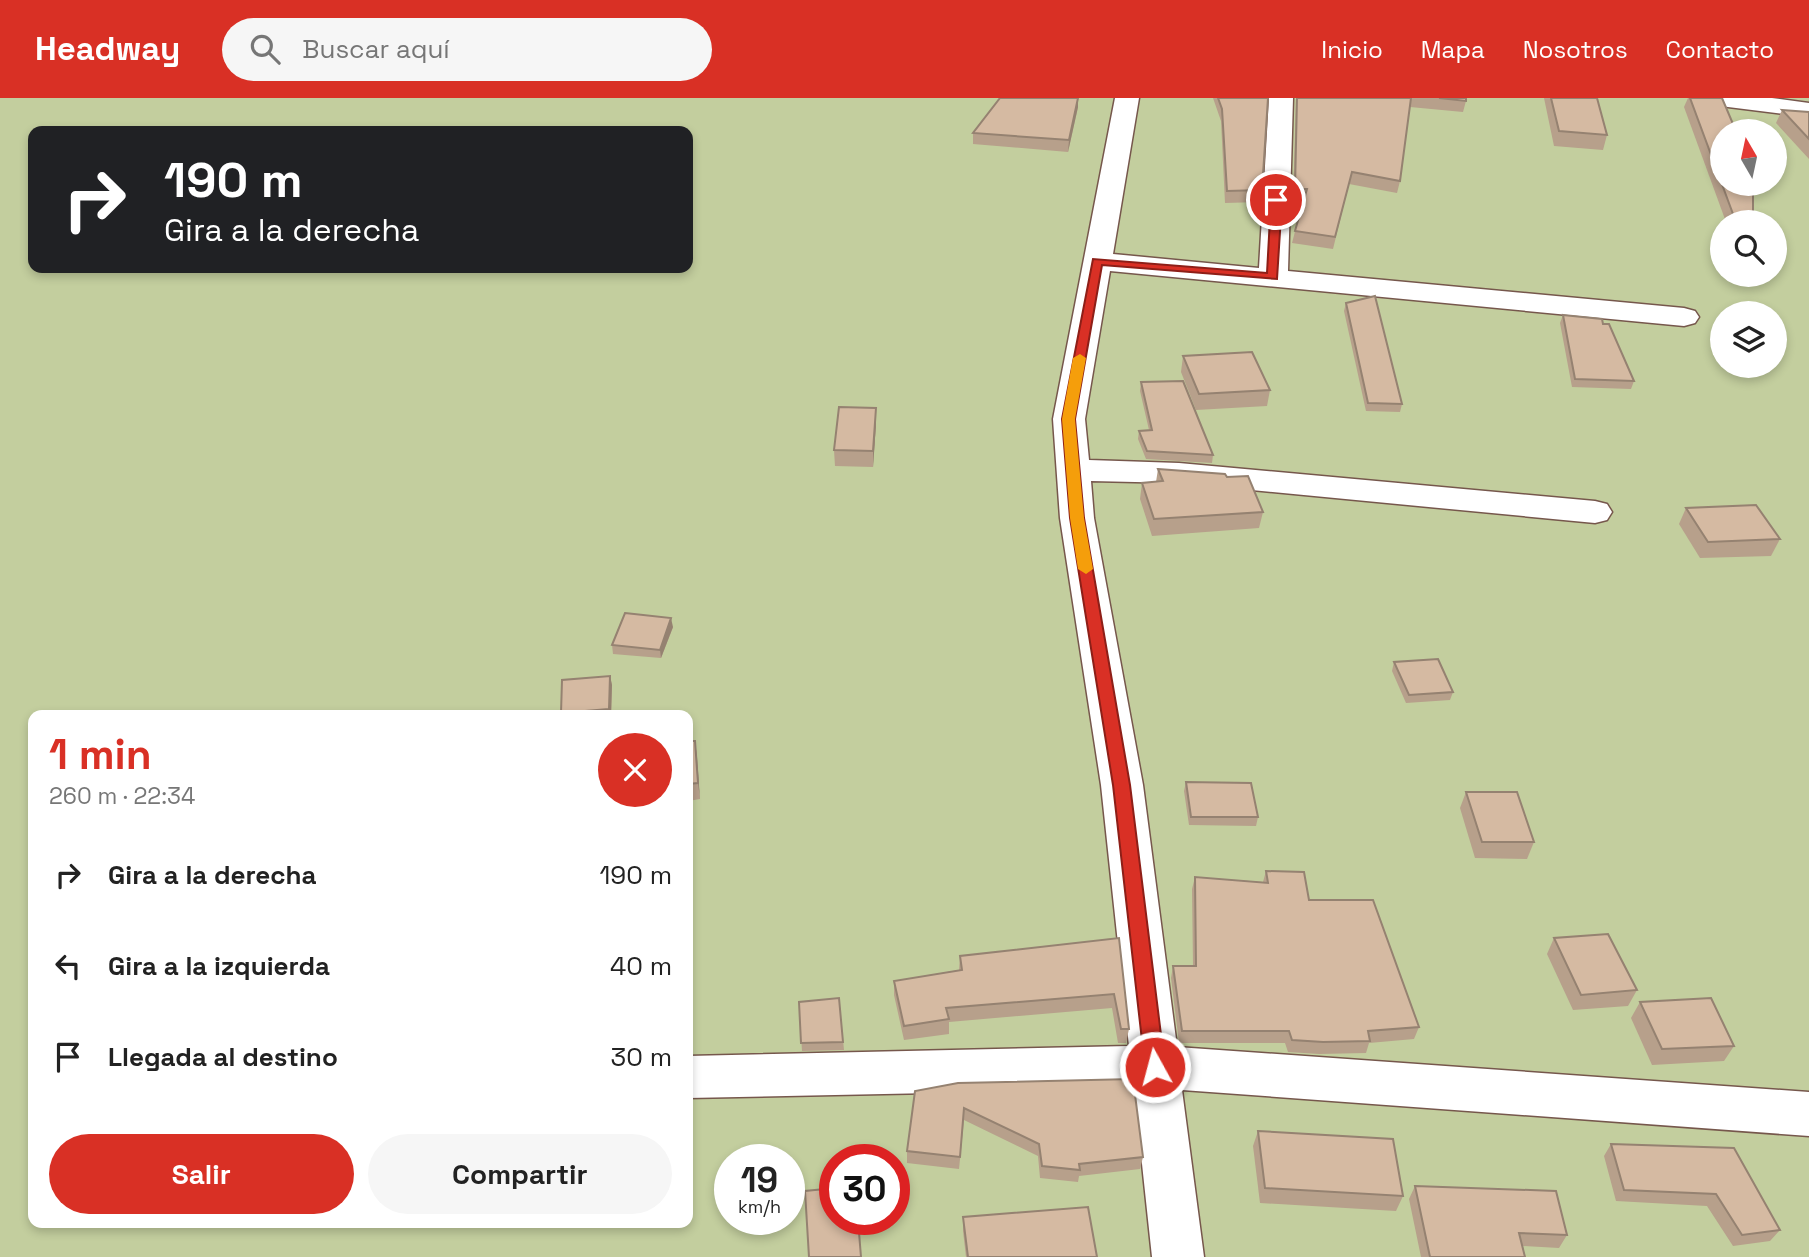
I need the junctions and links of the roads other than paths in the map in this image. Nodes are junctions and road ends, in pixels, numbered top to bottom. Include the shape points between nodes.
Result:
1 (1127, 98) edge
2 (1281, 98) edge
3 (1712, 98) edge
4 (1809, 110) edge
5 (1097, 261) junction
6 (1273, 277) junction
7 (1684, 317) dead end
8 (1073, 470) junction
9 (1595, 512) dead end
10 (1155, 1067) junction
11 (693, 1076) edge
12 (1809, 1114) edge
13 (1178, 1257) edge

1 - 5 street
2 - 6 street
3 - 4 street
5 - 6 street
5 - 8 street via 1069,419
6 - 7 street
8 - 9 street via 1179,473
8 - 10 street via 1122,785
10 - 11 street
10 - 12 street
10 - 13 street

